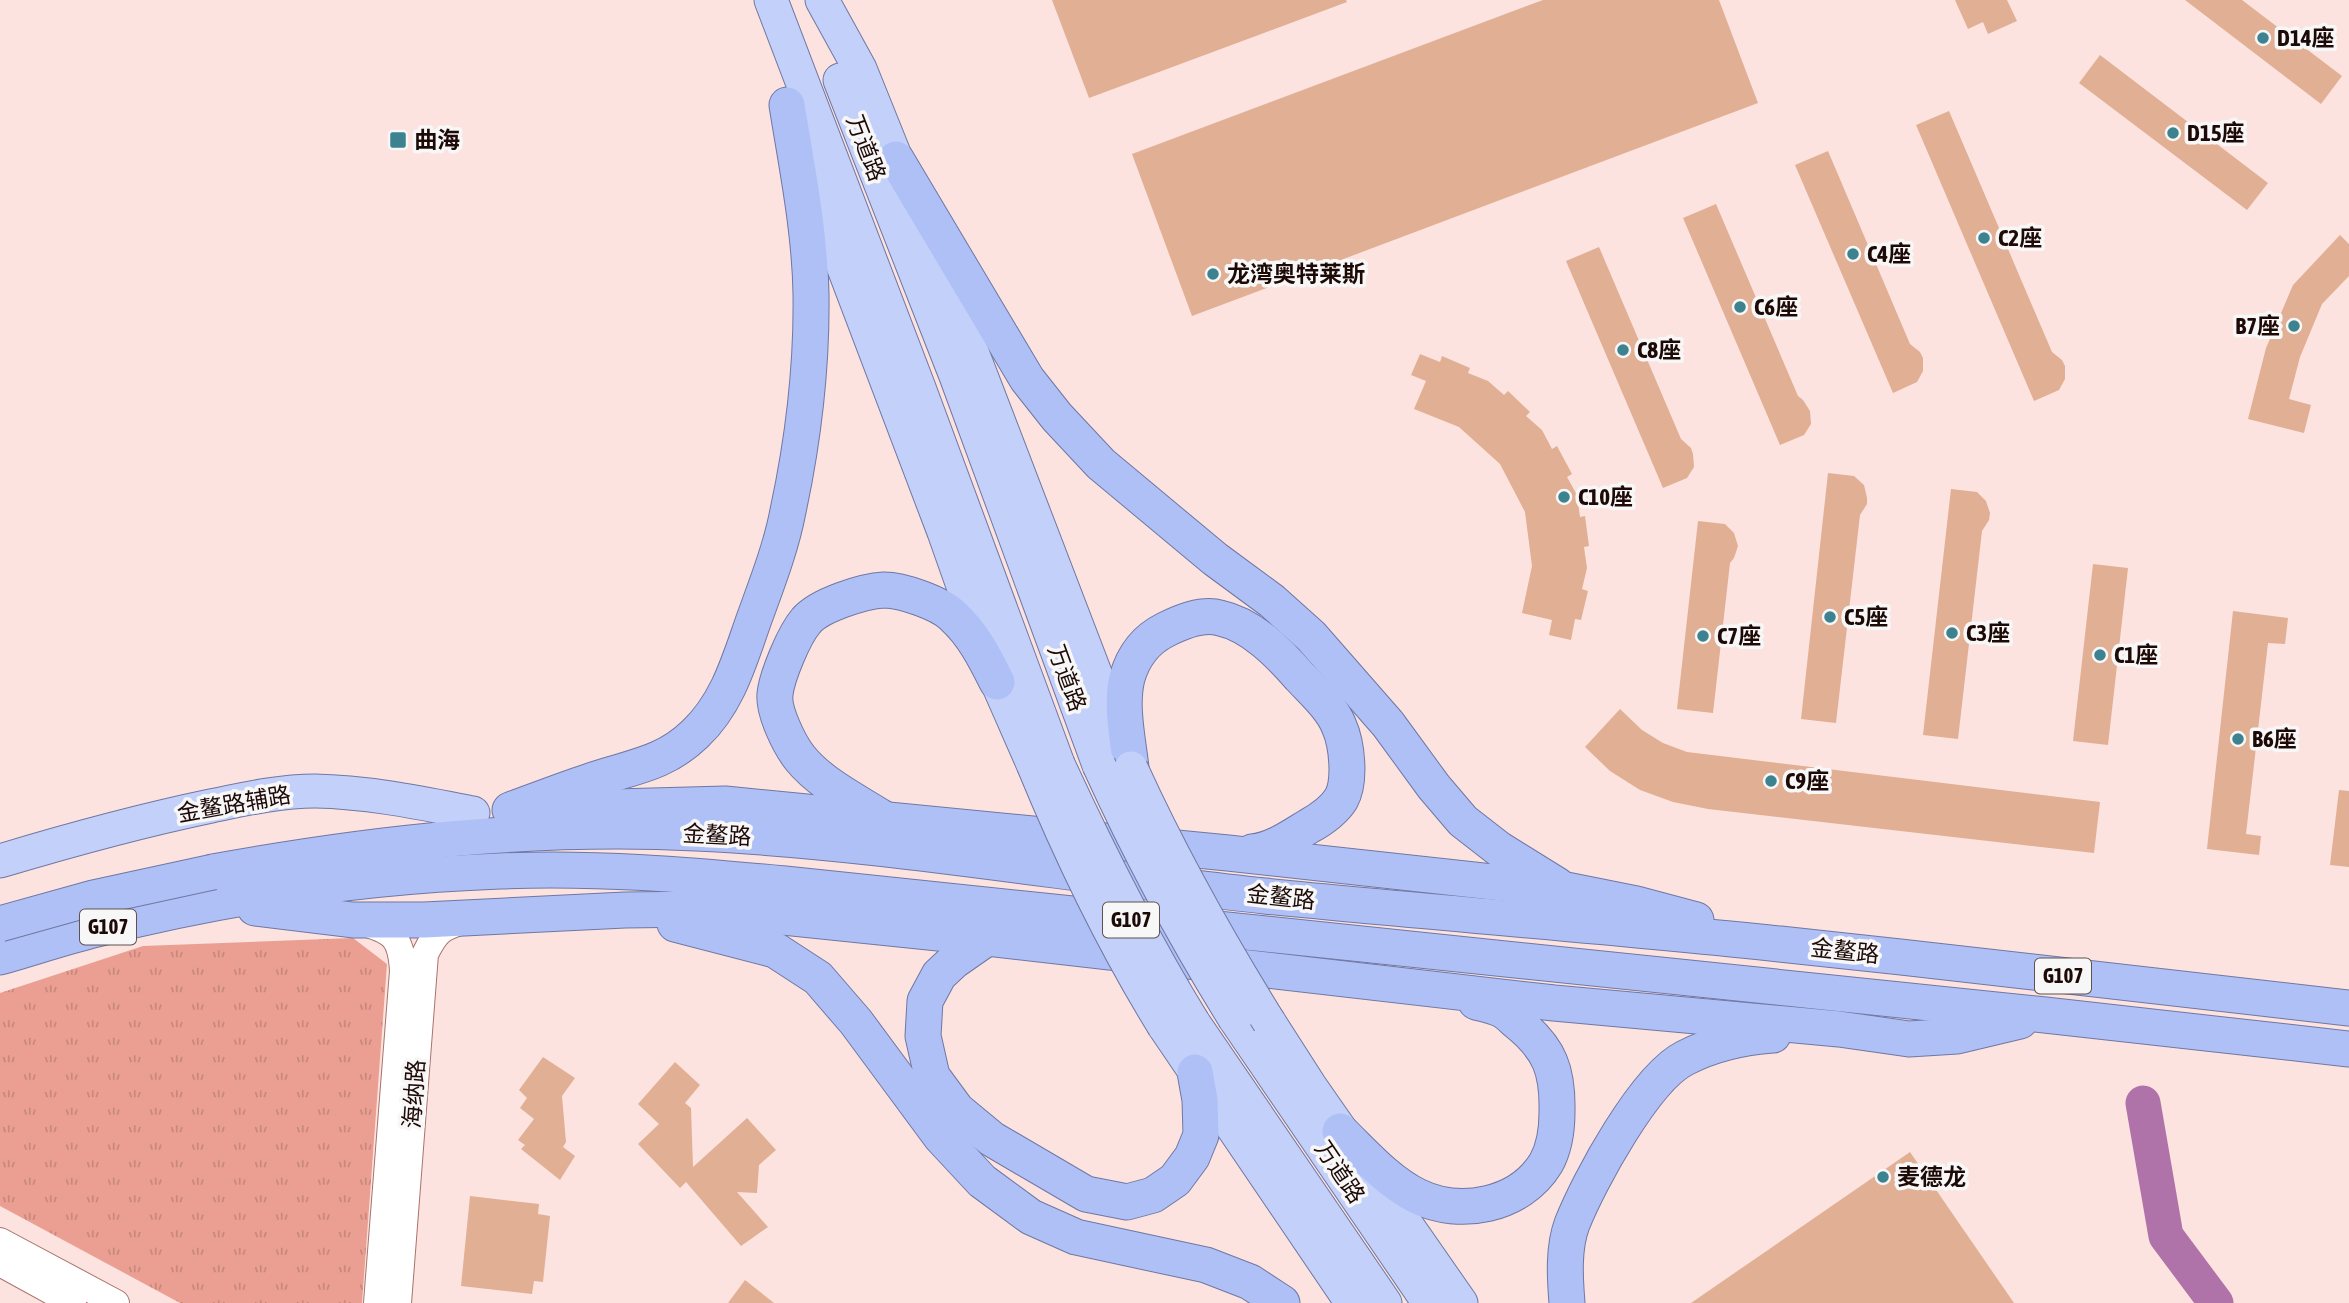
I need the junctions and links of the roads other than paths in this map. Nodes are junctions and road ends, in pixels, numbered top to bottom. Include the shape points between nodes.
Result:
1 (763, 0) edge
2 (771, 0) edge
3 (809, 0) edge
4 (822, 0) edge
5 (787, 105) junction
6 (896, 159) junction
7 (998, 682) junction
8 (1045, 764) junction
9 (1115, 766) junction
10 (510, 810) junction
11 (473, 813) junction
12 (887, 821) junction
13 (1228, 853) junction
14 (0, 861) edge
15 (215, 888) junction
16 (1566, 890) junction
17 (625, 910) junction
18 (478, 917) junction
19 (353, 920) junction
20 (0, 924) edge
21 (988, 938) junction
22 (1777, 944) junction
23 (0, 957) edge
24 (1436, 988) junction
25 (2349, 1008) edge
26 (2045, 1015) junction
27 (1179, 1024) junction
28 (1839, 1029) junction
29 (2349, 1049) edge
30 (1195, 1072) junction
31 (1340, 1130) junction
32 (0, 1241) edge
33 (0, 1263) edge
34 (73, 1303) edge
35 (116, 1303) edge
36 (377, 1303) edge
37 (398, 1303) edge
38 (1282, 1303) edge
39 (1352, 1303) edge
40 (1385, 1303) edge
41 (1429, 1303) edge
42 (1461, 1303) edge
43 (1567, 1303) edge

1 - 5 main road
2 - 8 main road, 万道路 via 919,387
3 - 9 main road, 万道路
4 - 6 main road via 860,69
5 - 7 main road via 809,180
5 - 10 highway via 811,293 809,362 788,513 736,670 719,708 669,756
6 - 9 main road via 1046,542
6 - 16 highway via 1027,379 1066,426 1101,464 1311,636 1388,724 1463,821
7 - 8 main road
7 - 12 highway via 974,639 952,614 925,599 885,590 826,606 806,620 791,646 775,695 780,721 799,757
8 - 27 main road, 万道路, bridge via 1165,977
9 - 13 highway via 1126,680 1135,656 1154,635 1185,620 1219,617 1247,627 1288,663 1339,725 1347,772 1341,798 1321,819 1282,843 1260,851
9 - 31 main road, bridge via 1157,826 1225,951
9 - 41 main road, 万道路, bridge via 1130,833 1198,959
10 - 11 highway
10 - 12 highway via 725,804
11 - 14 main road, 金鳌路辅路 via 351,793 274,793 108,829
11 - 15 highway via 349,825 280,845
12 - 13 highway
13 - 16 highway
15 - 19 highway
15 - 20 highway, G107, bridge via 93,898
15 - 22 highway, 金鳌路 / G107 via 308,855 444,839 581,832 691,833 787,839 1274,897
15 - 23 highway, G107
15 - 26 highway, 金鳌路 / G107 via 487,872 596,870 691,875
16 - 22 highway via 1636,904
17 - 18 highway
17 - 21 highway via 703,909
17 - 38 highway via 775,950 818,978 942,1137 982,1181 1031,1217 1076,1237 1206,1265 1250,1282
18 - 19 highway
18 - 37 street, 海纳路 via 444,927 425,954
19 - 36 street, 海纳路 via 386,929 402,949 404,971
21 - 24 highway
21 - 30 highway via 939,975 925,1001 923,1036 932,1076 957,1110 992,1139 1086,1194 1127,1202 1153,1195 1175,1180 1201,1135
22 - 25 highway, 金鳌路 / G107
24 - 28 highway
24 - 31 highway via 1502,1010 1537,1039 1555,1071 1556,1136 1546,1164 1502,1200 1448,1206 1401,1188
26 - 28 highway via 1945,1037 1909,1039
26 - 29 highway, 金鳌路 / G107
27 - 30 main road
27 - 40 main road, 万道路
28 - 43 highway via 1754,1036 1715,1046 1683,1058 1647,1091 1607,1154 1572,1225 1565,1268
30 - 39 main road
31 - 42 main road
32 - 35 street
33 - 34 street

